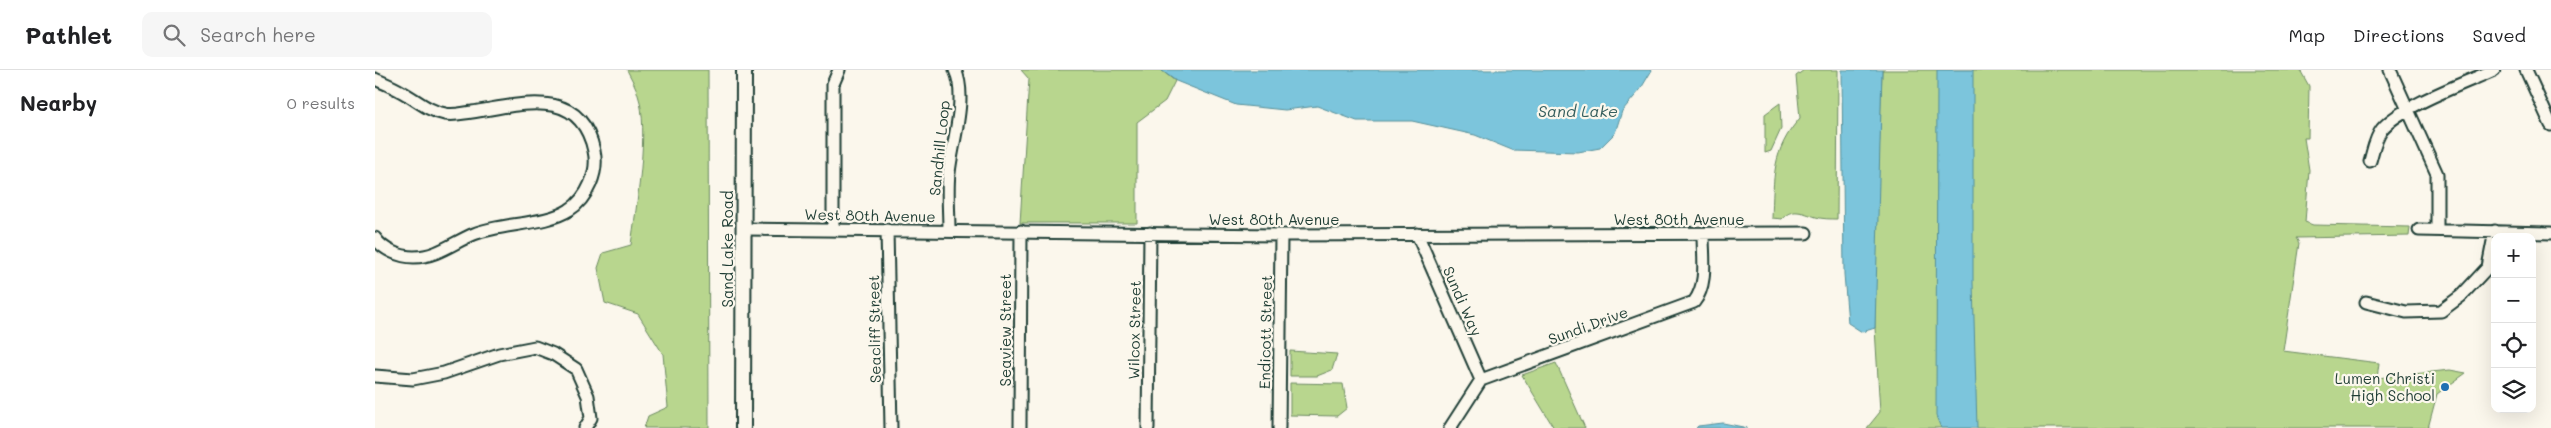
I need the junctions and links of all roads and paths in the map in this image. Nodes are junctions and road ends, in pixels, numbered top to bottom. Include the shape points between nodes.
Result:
1 (743, 70) edge
2 (839, 70) edge
3 (955, 70) edge
4 (2390, 70) edge
5 (2494, 70) edge
6 (2526, 70) edge
7 (375, 78) edge
8 (2408, 110) junction
9 (2551, 125) edge
10 (2370, 162) dead end
11 (743, 229) junction
12 (833, 230) junction
13 (887, 230) junction
14 (2419, 230) dead end
15 (2437, 230) junction
16 (949, 231) junction
17 (2495, 231) junction
18 (1021, 232) junction
19 (1151, 233) junction
20 (1806, 233) dead end
21 (1417, 234) junction
22 (2551, 234) edge
23 (1281, 235) junction
24 (1703, 236) junction
25 (375, 238) edge
26 (2366, 302) dead end
27 (375, 376) edge
28 (1481, 380) junction
29 (585, 428) edge
30 (743, 428) edge
31 (891, 428) edge
32 (1020, 428) edge
33 (1149, 428) edge
34 (1279, 428) edge
35 (1450, 428) edge

1 - 11 main road, Sand Lake Road
2 - 12 street via 833,84
3 - 16 street, Sandhill Loop via 960,80 949,173
4 - 8 street
5 - 8 street
6 - 9 street
7 - 25 street via 432,111 448,115 539,102 556,105 575,115 586,129 595,152 593,180 569,210 474,234 439,252 415,257 398,255
8 - 10 street via 2382,130
8 - 15 street via 2437,174
11 - 12 street, West 80th Avenue
11 - 30 main road, Sand Lake Road
12 - 13 street, West 80th Avenue
13 - 16 street, West 80th Avenue
13 - 31 street, Seacliff Street
14 - 15 street
15 - 17 street
16 - 18 street, West 80th Avenue
17 - 22 street
17 - 26 street via 2489,267 2441,311 2405,312
18 - 19 street, West 80th Avenue
18 - 32 street, Seaview Street
19 - 23 street, West 80th Avenue
19 - 33 street, Wilcox Street
20 - 24 street, West 80th Avenue
21 - 23 street, West 80th Avenue
21 - 24 street, West 80th Avenue
21 - 28 street, Sundi Way
23 - 34 street, Endicott Street
24 - 28 street, Sundi Drive via 1704,280 1701,293 1694,302
27 - 29 street via 413,379 535,347 576,369 588,396 591,418
28 - 35 street

